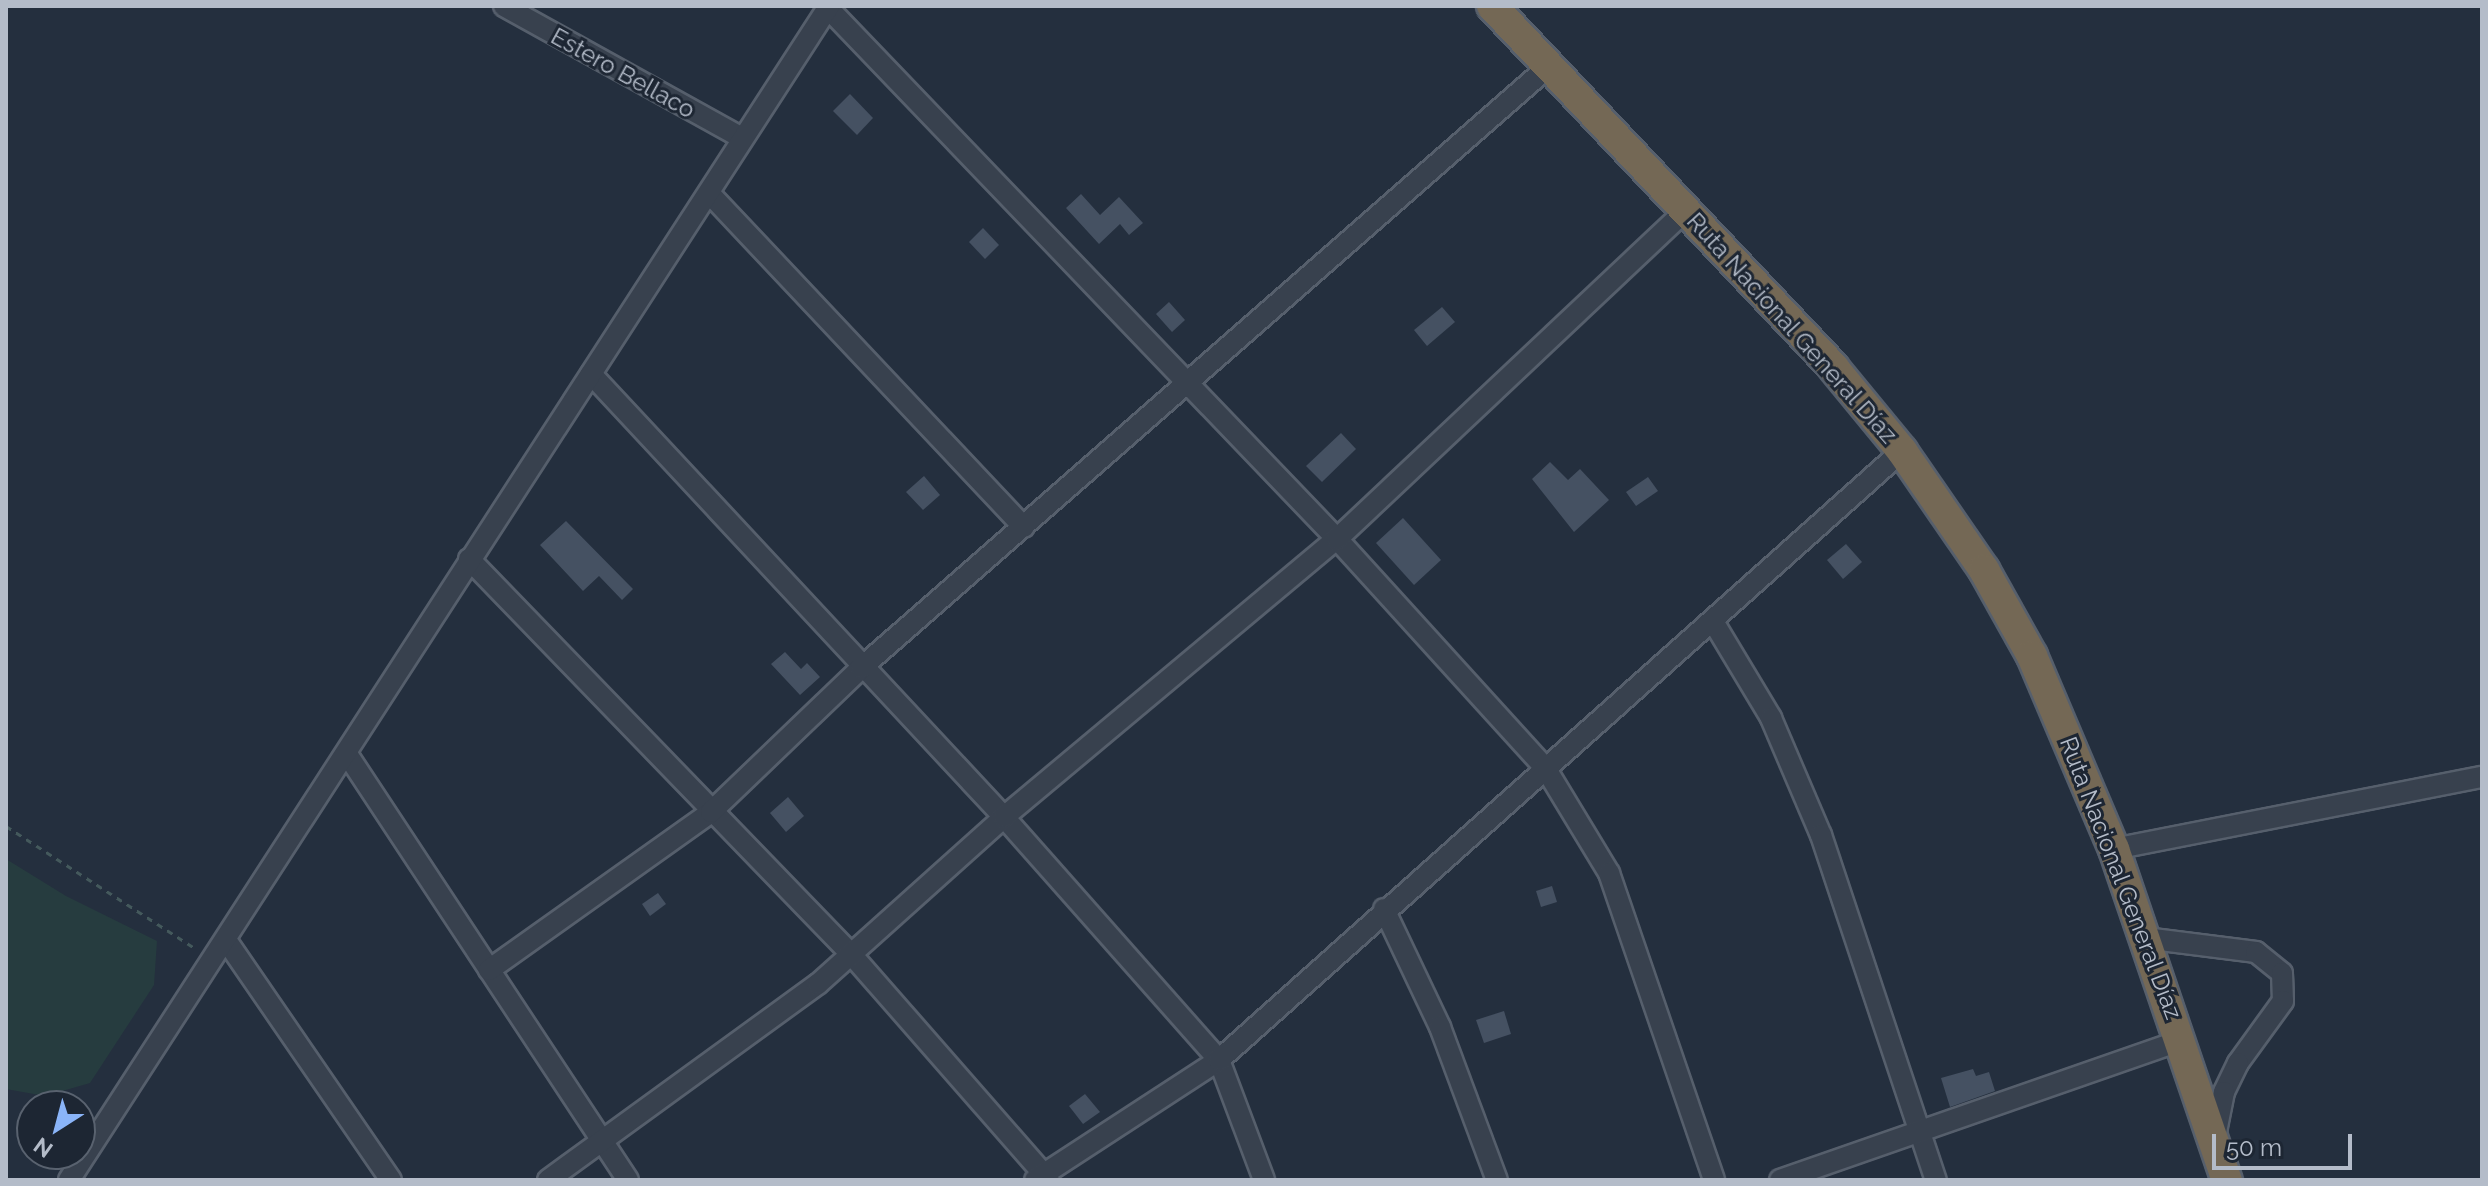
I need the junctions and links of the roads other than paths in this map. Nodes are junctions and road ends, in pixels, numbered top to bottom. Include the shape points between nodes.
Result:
1 (504, 6) edge
2 (1492, 6) edge
3 (829, 7) edge
4 (1548, 67) junction
5 (742, 138) junction
6 (709, 193) junction
7 (1686, 210) junction
8 (591, 374) junction
9 (1185, 381) junction
10 (1902, 451) junction
11 (1024, 527) junction
12 (1337, 539) junction
13 (469, 559) junction
14 (1714, 623) junction
15 (861, 668) junction
16 (347, 754) junction
17 (1546, 769) junction
18 (2482, 777) edge
19 (711, 812) junction
20 (1004, 817) junction
21 (2114, 849) junction
22 (1384, 909) junction
23 (2145, 938) junction
24 (226, 940) junction
25 (851, 954) junction
26 (489, 970) junction
27 (2182, 1040) junction
28 (1219, 1060) junction
29 (1920, 1133) junction
30 (2214, 1140) junction
31 (603, 1143) junction
32 (1044, 1177) edge
33 (69, 1180) edge
34 (391, 1180) edge
35 (548, 1180) edge
36 (628, 1180) edge
37 (1264, 1180) edge
38 (1497, 1180) edge
39 (1714, 1180) edge
40 (1780, 1180) edge
41 (1936, 1180) edge
42 (2227, 1180) edge

1 - 5 street, Estero Bellaco
2 - 4 highway, Ruta Nacional General Díaz
3 - 5 street
3 - 9 street
4 - 7 highway, Ruta Nacional General Díaz
4 - 9 street
5 - 6 street
6 - 8 street
6 - 11 street
7 - 10 highway, Ruta Nacional General Díaz via 1833,367
7 - 12 street
8 - 13 street
8 - 15 street
9 - 11 street
9 - 12 street
10 - 14 street
10 - 21 highway, Ruta Nacional General Díaz via 1984,570 2032,656
11 - 15 street
12 - 17 street
12 - 20 street
13 - 16 street
13 - 19 street
14 - 17 street
14 - 29 street via 1771,718 1821,835
15 - 19 street
15 - 20 street
16 - 24 street
16 - 26 street
17 - 22 street
17 - 39 street via 1609,873
18 - 21 street
19 - 25 street
19 - 26 street
20 - 25 street
20 - 28 street
21 - 23 highway, Ruta Nacional General Díaz
22 - 28 street
22 - 38 street via 1440,1027
23 - 27 highway, Ruta Nacional General Díaz
23 - 30 street via 2256,952 2282,973 2283,1001 2238,1063 2224,1092
24 - 33 street
24 - 34 street
25 - 31 street
25 - 32 street
26 - 31 street
27 - 29 street
27 - 30 highway, Ruta Nacional General Díaz
28 - 32 street
28 - 37 street
29 - 40 street
29 - 41 street
30 - 42 highway, Ruta Nacional General Díaz
31 - 35 street
31 - 36 street

